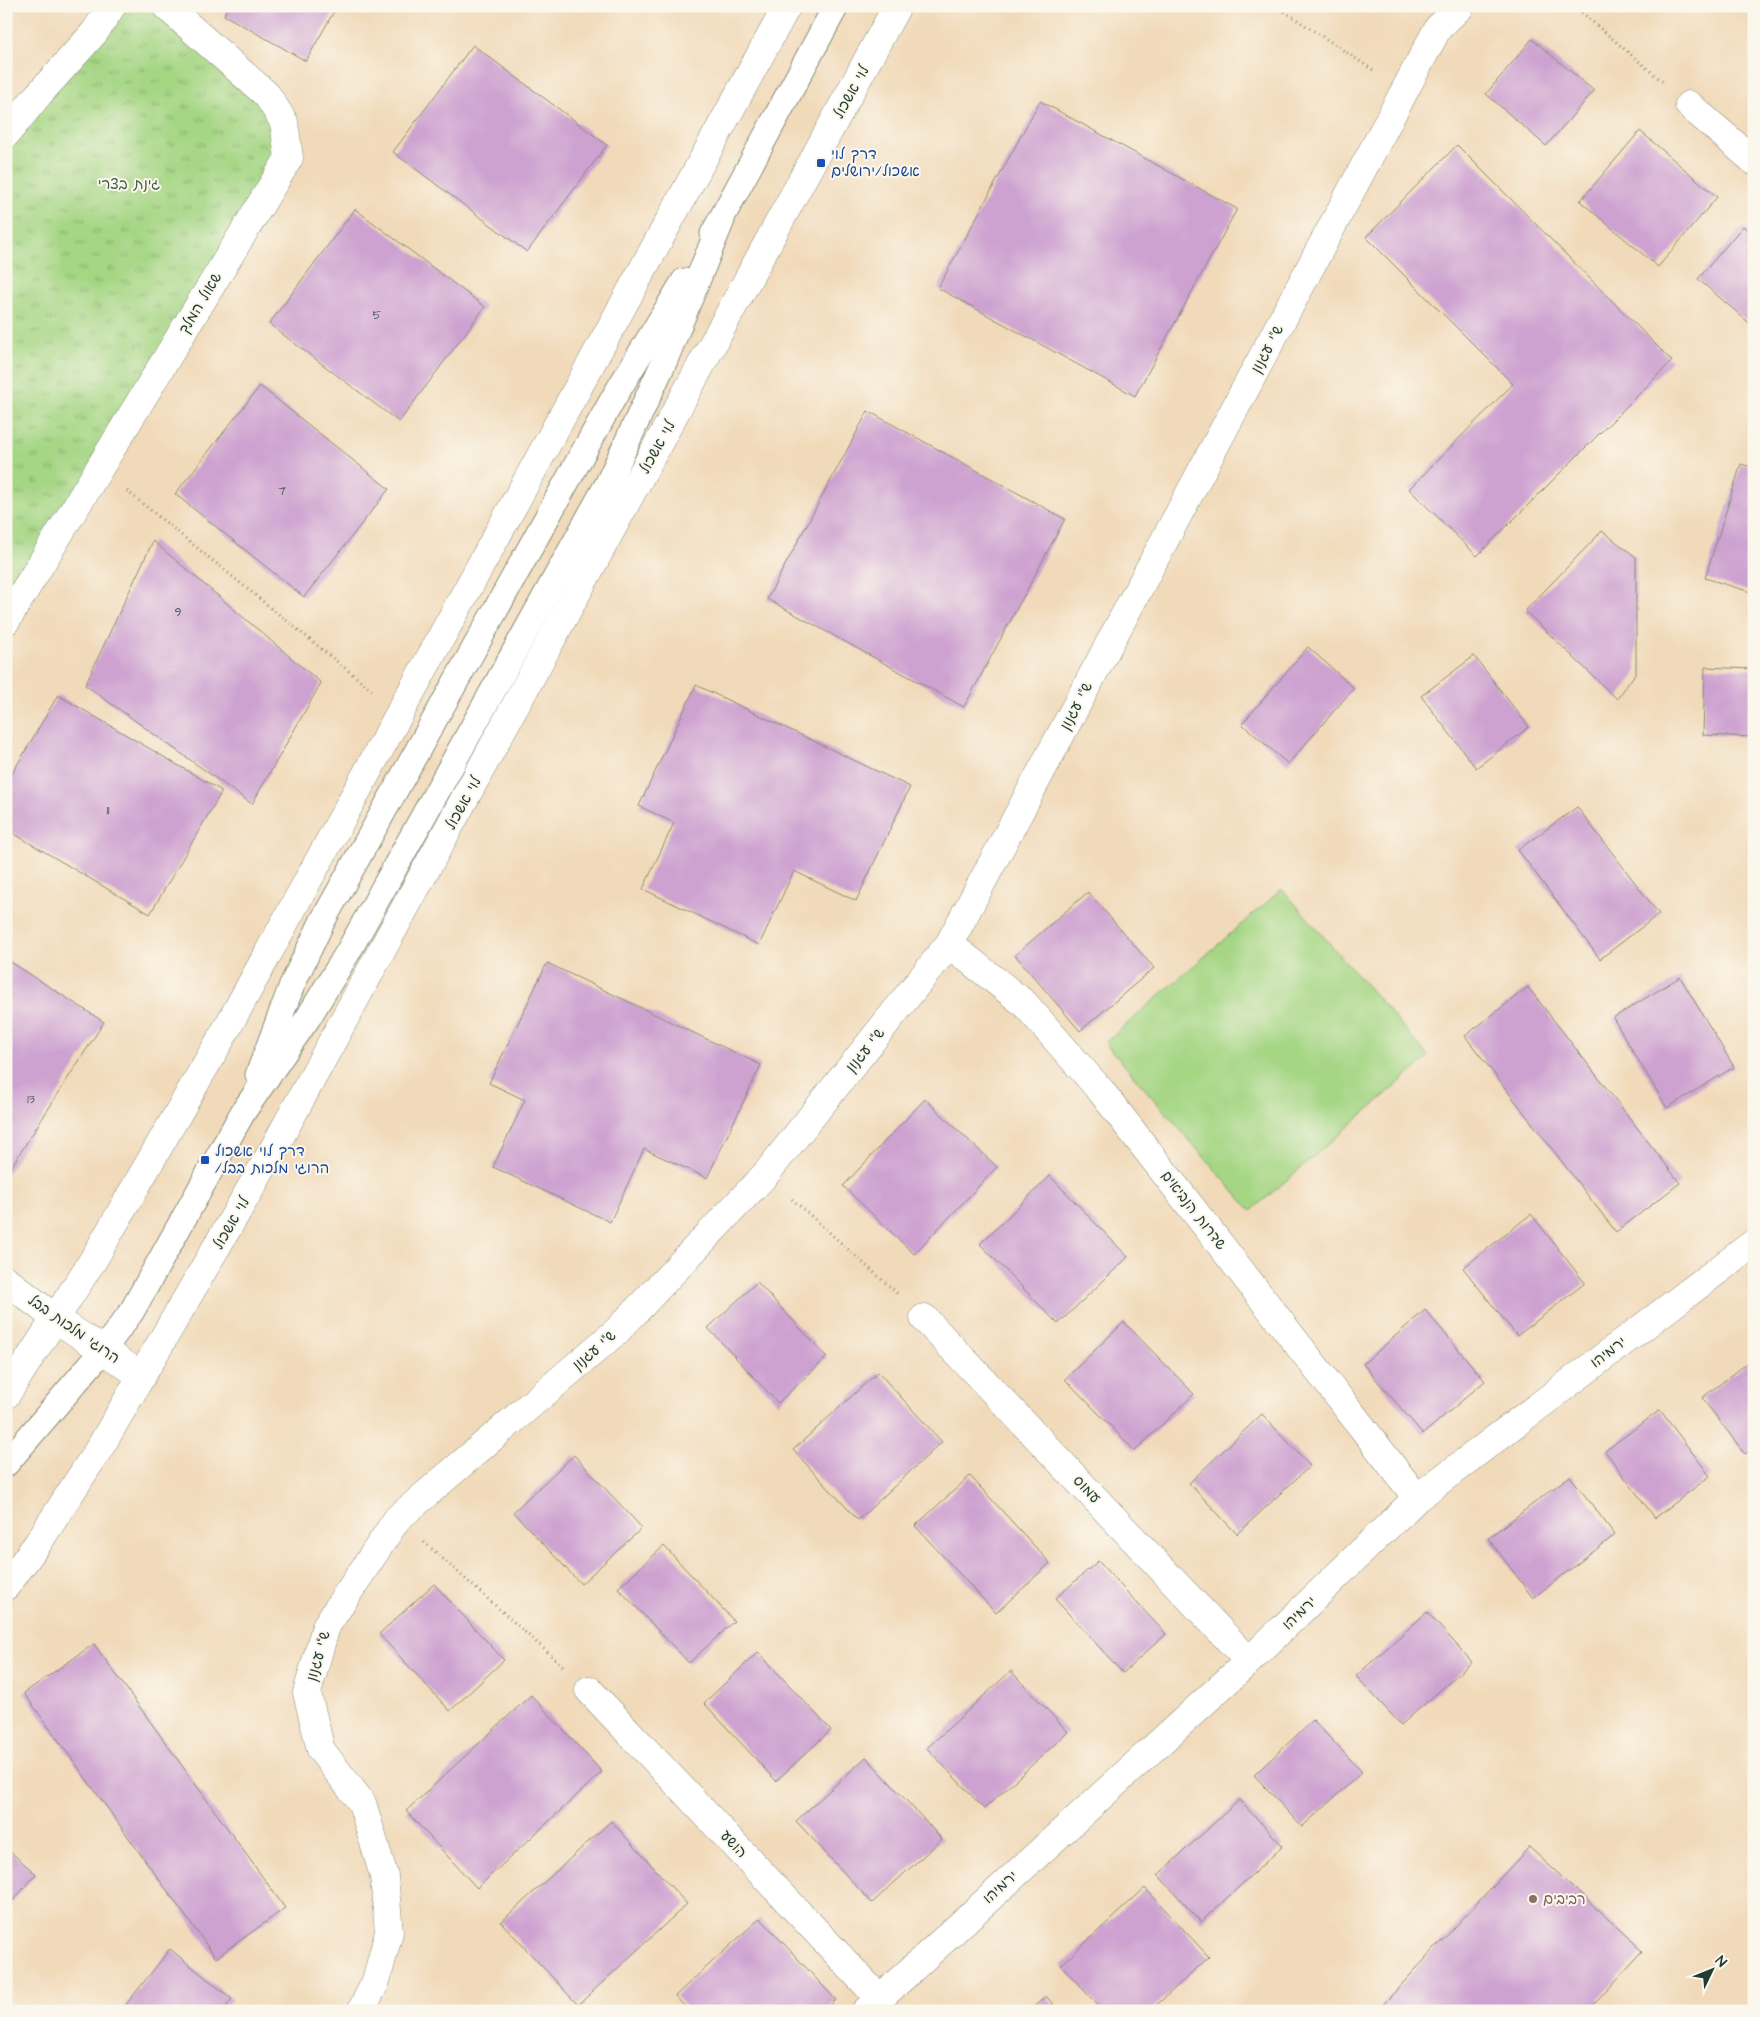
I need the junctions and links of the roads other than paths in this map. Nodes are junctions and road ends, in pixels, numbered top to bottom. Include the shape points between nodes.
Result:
1 (112, 6) edge
2 (166, 6) edge
3 (787, 6) edge
4 (836, 6) edge
5 (897, 6) edge
6 (1461, 6) edge
7 (1689, 105) road end
8 (6, 134) edge
9 (1754, 161) edge
10 (722, 220) junction
11 (6, 621) edge
12 (949, 944) junction
13 (244, 1112) junction
14 (1754, 1243) edge
15 (6, 1280) edge
16 (924, 1318) road end
17 (56, 1319) junction
18 (103, 1350) junction
19 (142, 1376) junction
20 (6, 1395) edge
21 (6, 1464) edge
22 (1418, 1498) junction
23 (6, 1586) edge
24 (1249, 1661) junction
25 (589, 1690) road end
26 (873, 2004) edge
27 (362, 2011) edge

1 - 8 street via 94,33
2 - 11 street, שאול המלך via 267,94 284,122 289,158
3 - 17 street via 231,1021
4 - 10 lane
5 - 19 street, לוי אשכול via 274,1148
6 - 12 street, ש"י עגנון via 1438,28
7 - 9 street
10 - 13 lane via 614,396 322,922 292,985
10 - 13 lane via 665,360 608,483 348,952
12 - 22 street, שדרות הנביאים via 1025,1004 1101,1091
12 - 27 street, ש"י עגנון via 765,1175 617,1331 397,1519 326,1626 307,1693 321,1750 362,1803 384,1876 389,1932 376,1981
13 - 18 lane via 132,1311
14 - 22 street, ירמיהו
15 - 17 street, הרוגי מלכות בבל
16 - 24 street, עמוס
17 - 18 street, הרוגי מלכות בבל
17 - 20 street
18 - 19 street, הרוגי מלכות בבל
18 - 21 lane
19 - 23 street, לוי אשכול via 70,1494
22 - 24 street, ירמיהו
24 - 26 street, ירמיהו
25 - 26 street, הושע

